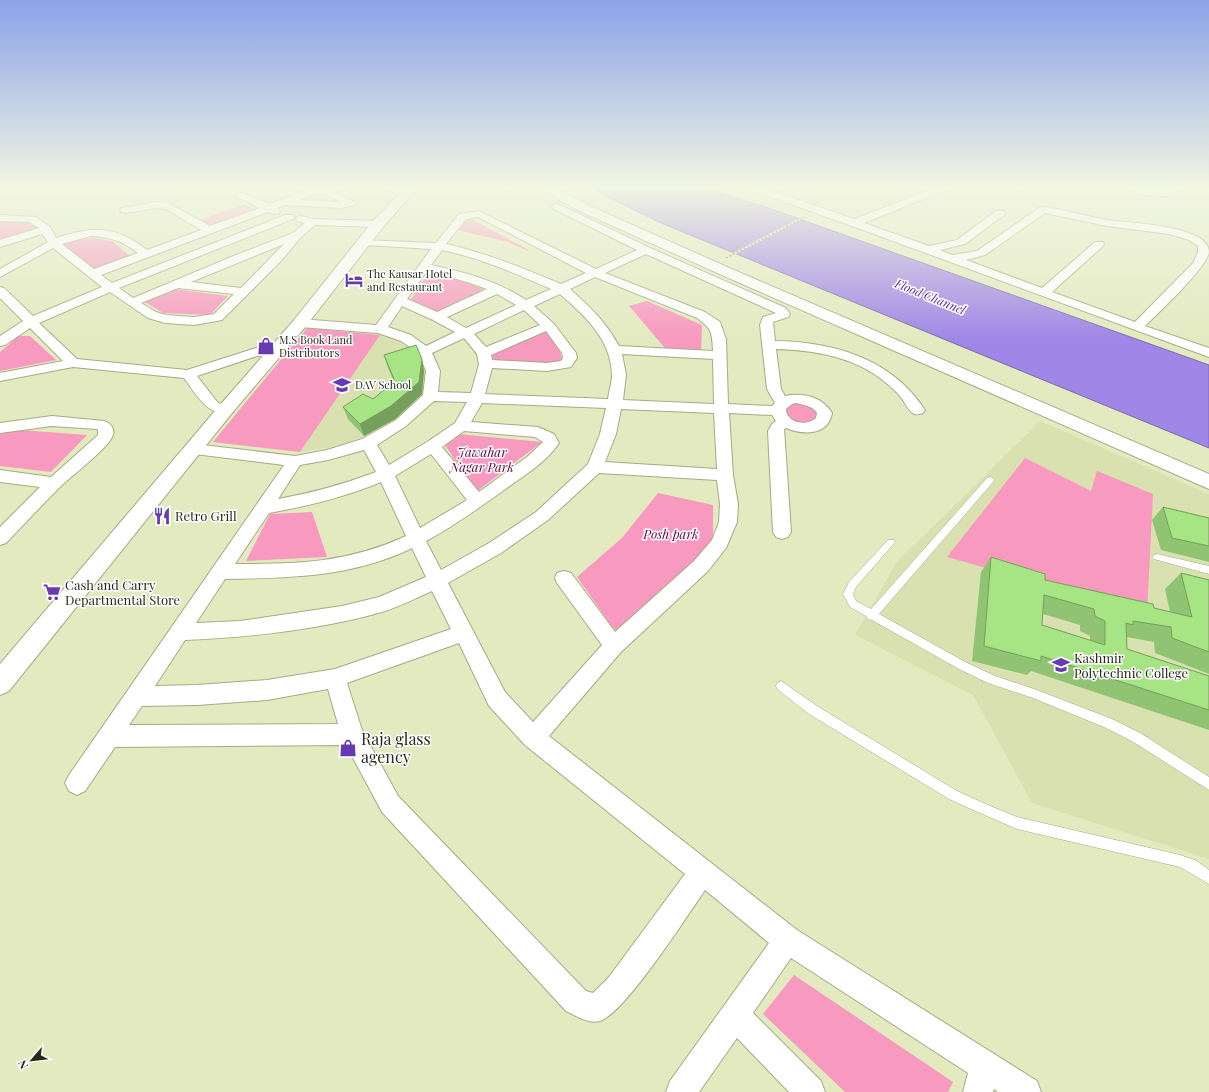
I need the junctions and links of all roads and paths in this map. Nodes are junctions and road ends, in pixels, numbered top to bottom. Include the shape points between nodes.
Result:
1 (19, 238) edge
2 (52, 238) edge
3 (70, 238) edge
4 (122, 238) edge
5 (188, 238) edge
6 (237, 238) edge
7 (289, 238) edge
8 (295, 238) edge
9 (368, 238) edge
10 (445, 238) edge
11 (526, 238) edge
12 (621, 238) edge
13 (651, 238) edge
14 (764, 238) edge
15 (897, 238) edge
16 (966, 238) edge
17 (1003, 238) edge
18 (1192, 238) edge
19 (54, 242) junction
20 (365, 242) junction
21 (0, 244) edge
22 (1099, 244) dead end
23 (438, 246) junction
24 (646, 250) junction
25 (928, 250) junction
26 (146, 254) junction
27 (240, 257) junction
28 (948, 258) junction
29 (277, 259) junction
30 (720, 261) dead end
31 (423, 267) junction
32 (0, 274) edge
33 (92, 274) junction
34 (597, 274) junction
35 (177, 284) junction
36 (110, 287) junction
37 (498, 289) junction
38 (562, 289) junction
39 (0, 291) edge
40 (244, 292) junction
41 (1045, 292) junction
42 (401, 301) junction
43 (132, 303) junction
44 (5, 304) edge
45 (526, 306) junction
46 (437, 317) junction
47 (31, 322) junction
48 (300, 323) junction
49 (548, 326) junction
50 (1137, 327) junction
51 (380, 329) junction
52 (466, 333) junction
53 (0, 342) edge
54 (768, 345) junction
55 (614, 350) junction
56 (277, 351) junction
57 (425, 351) junction
58 (1209, 353) edge
59 (720, 355) junction
60 (485, 358) junction
61 (73, 363) junction
62 (188, 374) junction
63 (0, 377) edge
64 (430, 396) junction
65 (477, 398) junction
66 (615, 403) junction
67 (226, 409) junction
68 (720, 409) junction
69 (918, 410) dead end
70 (782, 412) junction
71 (461, 426) junction
72 (0, 428) edge
73 (368, 443) junction
74 (432, 446) junction
75 (194, 449) junction
76 (295, 461) junction
77 (595, 467) junction
78 (386, 474) junction
79 (725, 475) junction
80 (0, 476) edge
81 (990, 480) dead end
82 (1209, 482) edge
83 (54, 483) junction
84 (477, 502) junction
85 (263, 508) junction
86 (782, 532) dead end
87 (0, 538) edge
88 (416, 539) junction
89 (891, 542) dead end
90 (1158, 557) dead end
91 (1209, 570) edge
92 (220, 572) junction
93 (564, 578) dead end
94 (438, 580) junction
95 (872, 616) junction
96 (179, 632) junction
97 (464, 633) junction
98 (614, 646) junction
99 (335, 678) junction
100 (0, 683) edge
101 (781, 686) dead end
102 (136, 696) junction
103 (352, 734) junction
104 (108, 736) junction
105 (533, 738) junction
106 (77, 783) dead end
107 (1209, 784) edge
108 (703, 872) junction
109 (1209, 878) edge
110 (787, 940) junction
111 (735, 1015) junction
112 (982, 1079) edge
113 (681, 1092) edge
114 (810, 1092) edge
115 (1026, 1092) edge

1 - 21 street
2 - 19 street
3 - 19 street
4 - 26 street
5 - 26 street
6 - 36 street
7 - 27 street
8 - 29 street
9 - 20 main road
10 - 23 street
11 - 34 street
12 - 24 street
13 - 82 main road
14 - 30 path
15 - 25 street
16 - 25 street via 961,242
17 - 28 street via 981,253
18 - 50 street via 1205,247 1197,265
19 - 32 street
19 - 33 street
20 - 23 street
20 - 48 main road
22 - 41 street
23 - 31 street
23 - 38 street via 498,262
24 - 34 street
24 - 54 street via 782,311 784,314 770,318 766,322
25 - 28 street
26 - 33 street
27 - 29 street
27 - 35 street
28 - 41 street
29 - 40 street
31 - 37 street via 460,274
31 - 42 street
33 - 36 street
34 - 38 street
34 - 59 street via 707,318 715,325
35 - 40 street
35 - 43 street
36 - 43 street
36 - 47 street
37 - 45 street
37 - 46 street
38 - 45 street
38 - 55 street via 603,329
39 - 44 street
40 - 43 street via 218,317 200,321 165,319 152,315
41 - 50 street
42 - 46 street
42 - 51 street
44 - 47 street
45 - 49 street
45 - 52 street
46 - 52 street
47 - 53 street
47 - 61 street
48 - 51 street
48 - 56 main road
49 - 60 street
49 - 60 street via 569,353 570,361 566,364 554,367
50 - 58 street
51 - 57 street via 406,338
52 - 57 street
52 - 60 street
54 - 69 street via 812,347 862,362 895,383
54 - 70 street via 774,389
55 - 59 street
55 - 66 street via 619,375
56 - 62 street via 256,352
56 - 67 main road
57 - 64 street via 433,370
59 - 68 street
60 - 65 street
61 - 62 street
61 - 63 street
62 - 67 street via 213,406
64 - 65 street
64 - 73 street via 401,424
65 - 66 street
65 - 71 street
66 - 68 street
66 - 77 street via 608,434
67 - 75 main road
68 - 70 street
68 - 79 street
70 - 86 street via 776,432
71 - 74 street
71 - 84 street via 538,432 551,441 536,457
72 - 83 street via 52,421 104,426 106,432 98,444
73 - 76 street via 328,455
73 - 78 street
74 - 78 street
74 - 84 street
75 - 76 street
75 - 100 main road
76 - 85 street
77 - 79 street
77 - 94 street via 542,516 495,548
78 - 85 street via 308,500
78 - 88 street
79 - 98 street via 729,504 728,522 720,543 701,566
80 - 83 street
81 - 95 lane
83 - 87 street
84 - 88 street
85 - 92 street
88 - 92 street via 336,566
88 - 94 street
89 - 95 lane via 849,590 848,594 853,604
90 - 91 lane
92 - 96 street
93 - 98 street
94 - 96 street via 382,604 342,614 240,629
94 - 97 street
95 - 107 lane via 986,677 1108,723 1136,737
96 - 102 street
97 - 99 street
97 - 105 street via 497,699
98 - 105 street
99 - 102 street via 267,690
99 - 103 street
101 - 109 lane via 813,710 954,795 984,809 1017,823 1180,861
102 - 104 street
103 - 104 street
103 - 108 street via 390,804 576,1001 589,1007 599,1007 619,987
104 - 106 street
105 - 108 street
108 - 110 street
110 - 111 street
110 - 112 street
111 - 113 street
111 - 114 street
112 - 115 street

